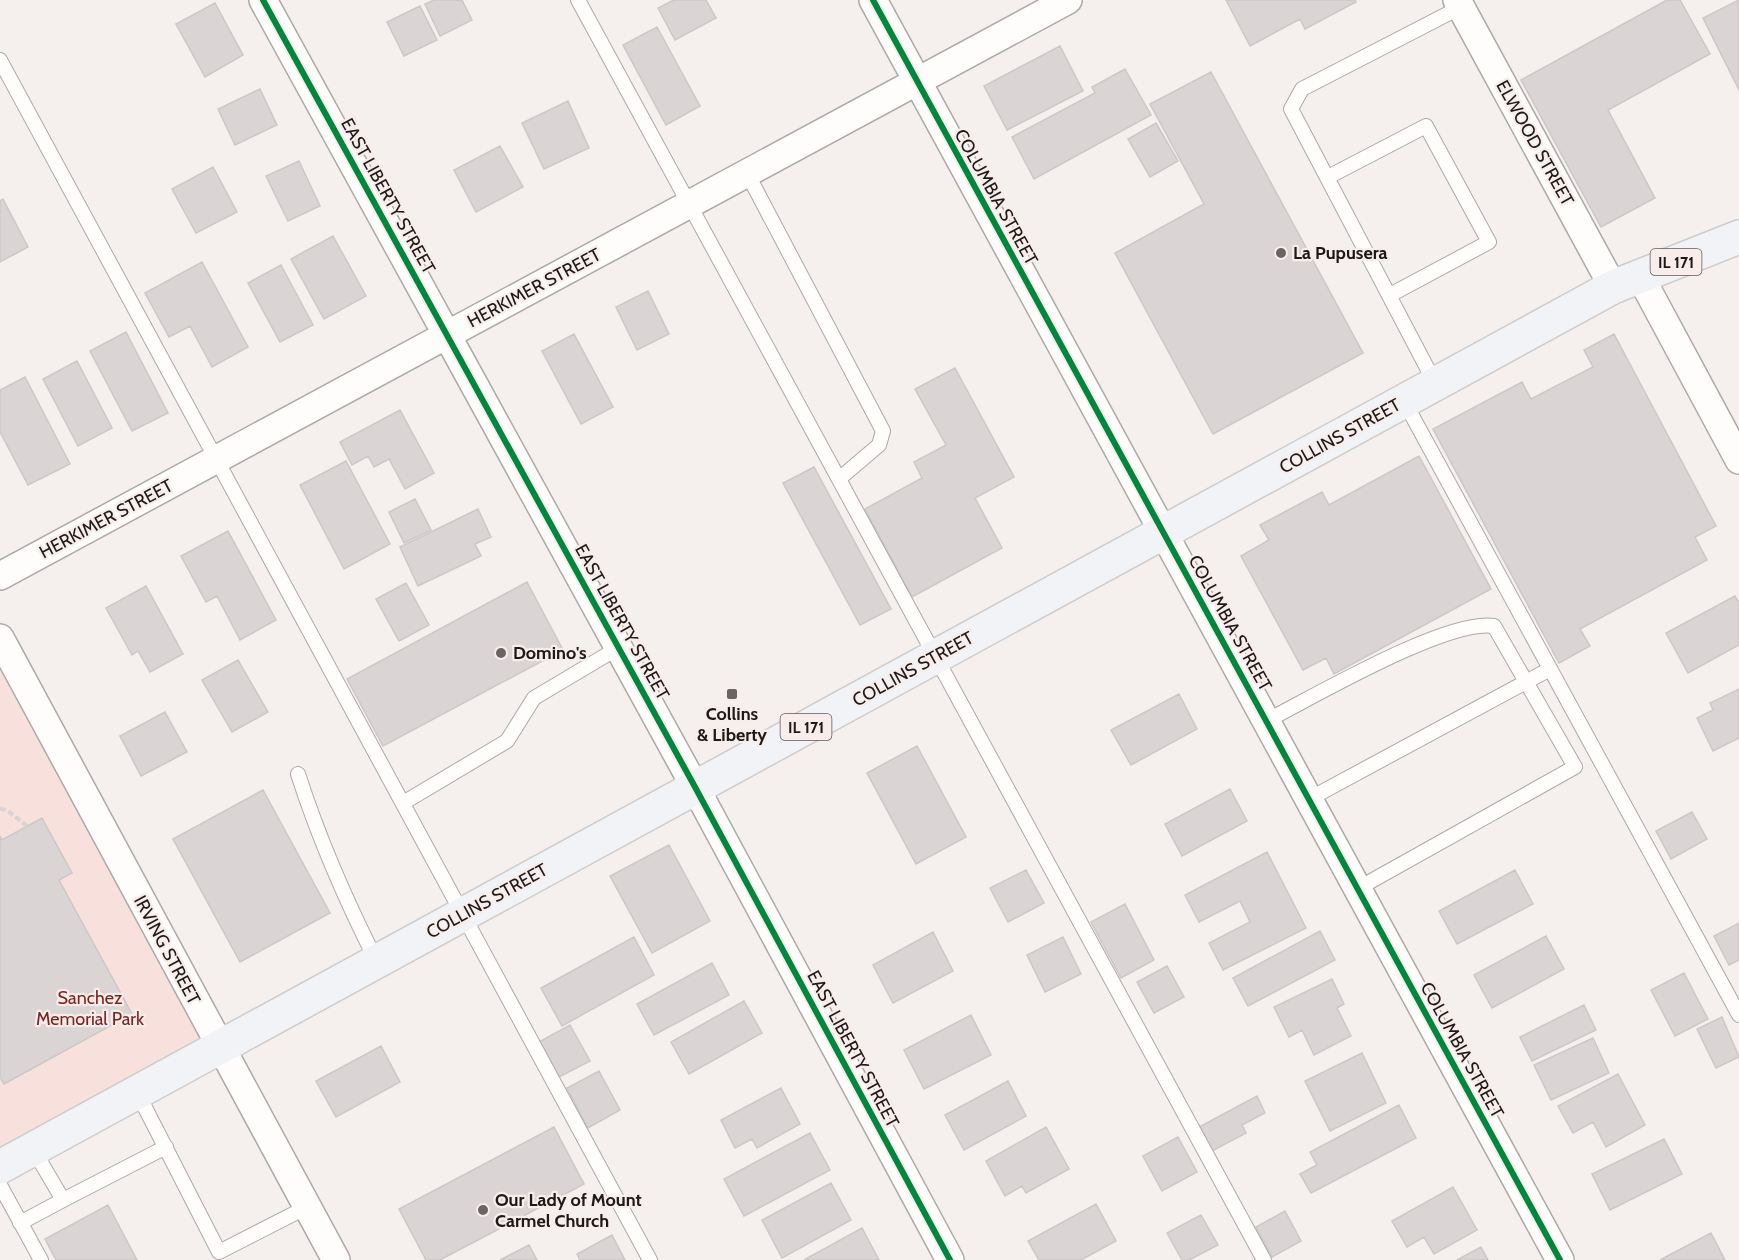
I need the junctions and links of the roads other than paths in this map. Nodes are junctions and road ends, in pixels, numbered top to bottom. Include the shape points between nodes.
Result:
1 (263, 0) edge
2 (578, 0) edge
3 (873, 0) edge
4 (1068, 0) edge
5 (1459, 4) edge
6 (0, 60) edge
7 (916, 82) junction
8 (747, 173) junction
9 (1328, 177) junction
10 (690, 204) junction
11 (1739, 237) edge
12 (1627, 281) junction
13 (1390, 295) junction
14 (447, 335) junction
15 (1435, 383) junction
16 (1404, 401) junction
17 (218, 459) junction
18 (1739, 460) edge
19 (839, 479) junction
20 (1163, 532) junction
21 (0, 576) edge
22 (0, 638) edge
23 (618, 648) junction
24 (936, 656) junction
25 (1550, 669) junction
26 (1527, 681) junction
27 (1266, 721) junction
28 (298, 774) dead end
29 (695, 787) junction
30 (1309, 799) junction
31 (403, 803) junction
32 (1357, 889) junction
33 (462, 915) junction
34 (377, 962) junction
35 (1739, 1015) edge
36 (220, 1047) junction
37 (137, 1092) junction
38 (166, 1147) junction
39 (33, 1149) junction
40 (0, 1167) edge
41 (0, 1185) edge
42 (63, 1200) junction
43 (307, 1207) junction
44 (20, 1223) junction
45 (41, 1260) edge
46 (336, 1260) edge
47 (650, 1260) edge
48 (950, 1260) edge
49 (1264, 1260) edge
50 (1560, 1260) edge

1 - 14 street, EAST LIBERTY STREET
2 - 10 lane
3 - 7 street, COLUMBIA STREET
4 - 7 street, HERKIMER STREET
5 - 9 lane via 1302,89 1291,109
5 - 12 street, ELWOOD STREET
6 - 17 lane
7 - 8 street, HERKIMER STREET
7 - 20 street, COLUMBIA STREET
8 - 10 street, HERKIMER STREET
8 - 19 lane via 883,431 879,445
9 - 13 lane
9 - 13 lane via 1426,126 1489,242
10 - 14 street, HERKIMER STREET
10 - 19 lane
11 - 12 main road, COLLINS STREET / IL 171
12 - 15 main road, COLLINS STREET / IL 171
12 - 18 street, ELWOOD STREET
13 - 15 lane
14 - 17 street, HERKIMER STREET
14 - 23 street, EAST LIBERTY STREET
15 - 16 main road, COLLINS STREET / IL 171
16 - 20 main road, COLLINS STREET / IL 171
16 - 25 lane
17 - 21 street, HERKIMER STREET
17 - 31 lane
19 - 24 lane
20 - 24 main road, COLLINS STREET / IL 171
20 - 27 street, COLUMBIA STREET
22 - 36 street, IRVING STREET
23 - 29 street, EAST LIBERTY STREET
23 - 31 lane via 534,698 507,741
24 - 29 main road, COLLINS STREET / IL 171
24 - 49 lane
25 - 26 lane
25 - 35 lane
26 - 27 lane via 1494,626 1484,624 1433,637
26 - 30 lane
26 - 32 lane via 1575,767
27 - 30 street, COLUMBIA STREET
28 - 34 lane via 348,905
29 - 33 main road, COLLINS STREET / IL 171
29 - 48 street, EAST LIBERTY STREET
30 - 32 street, COLUMBIA STREET
31 - 33 lane
32 - 50 street, COLUMBIA STREET
33 - 34 main road, COLLINS STREET / IL 171
33 - 47 lane
34 - 36 main road, COLLINS STREET / IL 171
36 - 37 main road, COLLINS STREET / IL 171
36 - 43 street, IRVING STREET
37 - 38 lane
37 - 39 main road, COLLINS STREET / IL 171
38 - 42 lane
38 - 43 lane via 219,1252
39 - 40 main road, COLLINS STREET / IL 171
39 - 42 lane
41 - 44 lane
42 - 44 lane
43 - 46 street, IRVING STREET
44 - 45 lane

